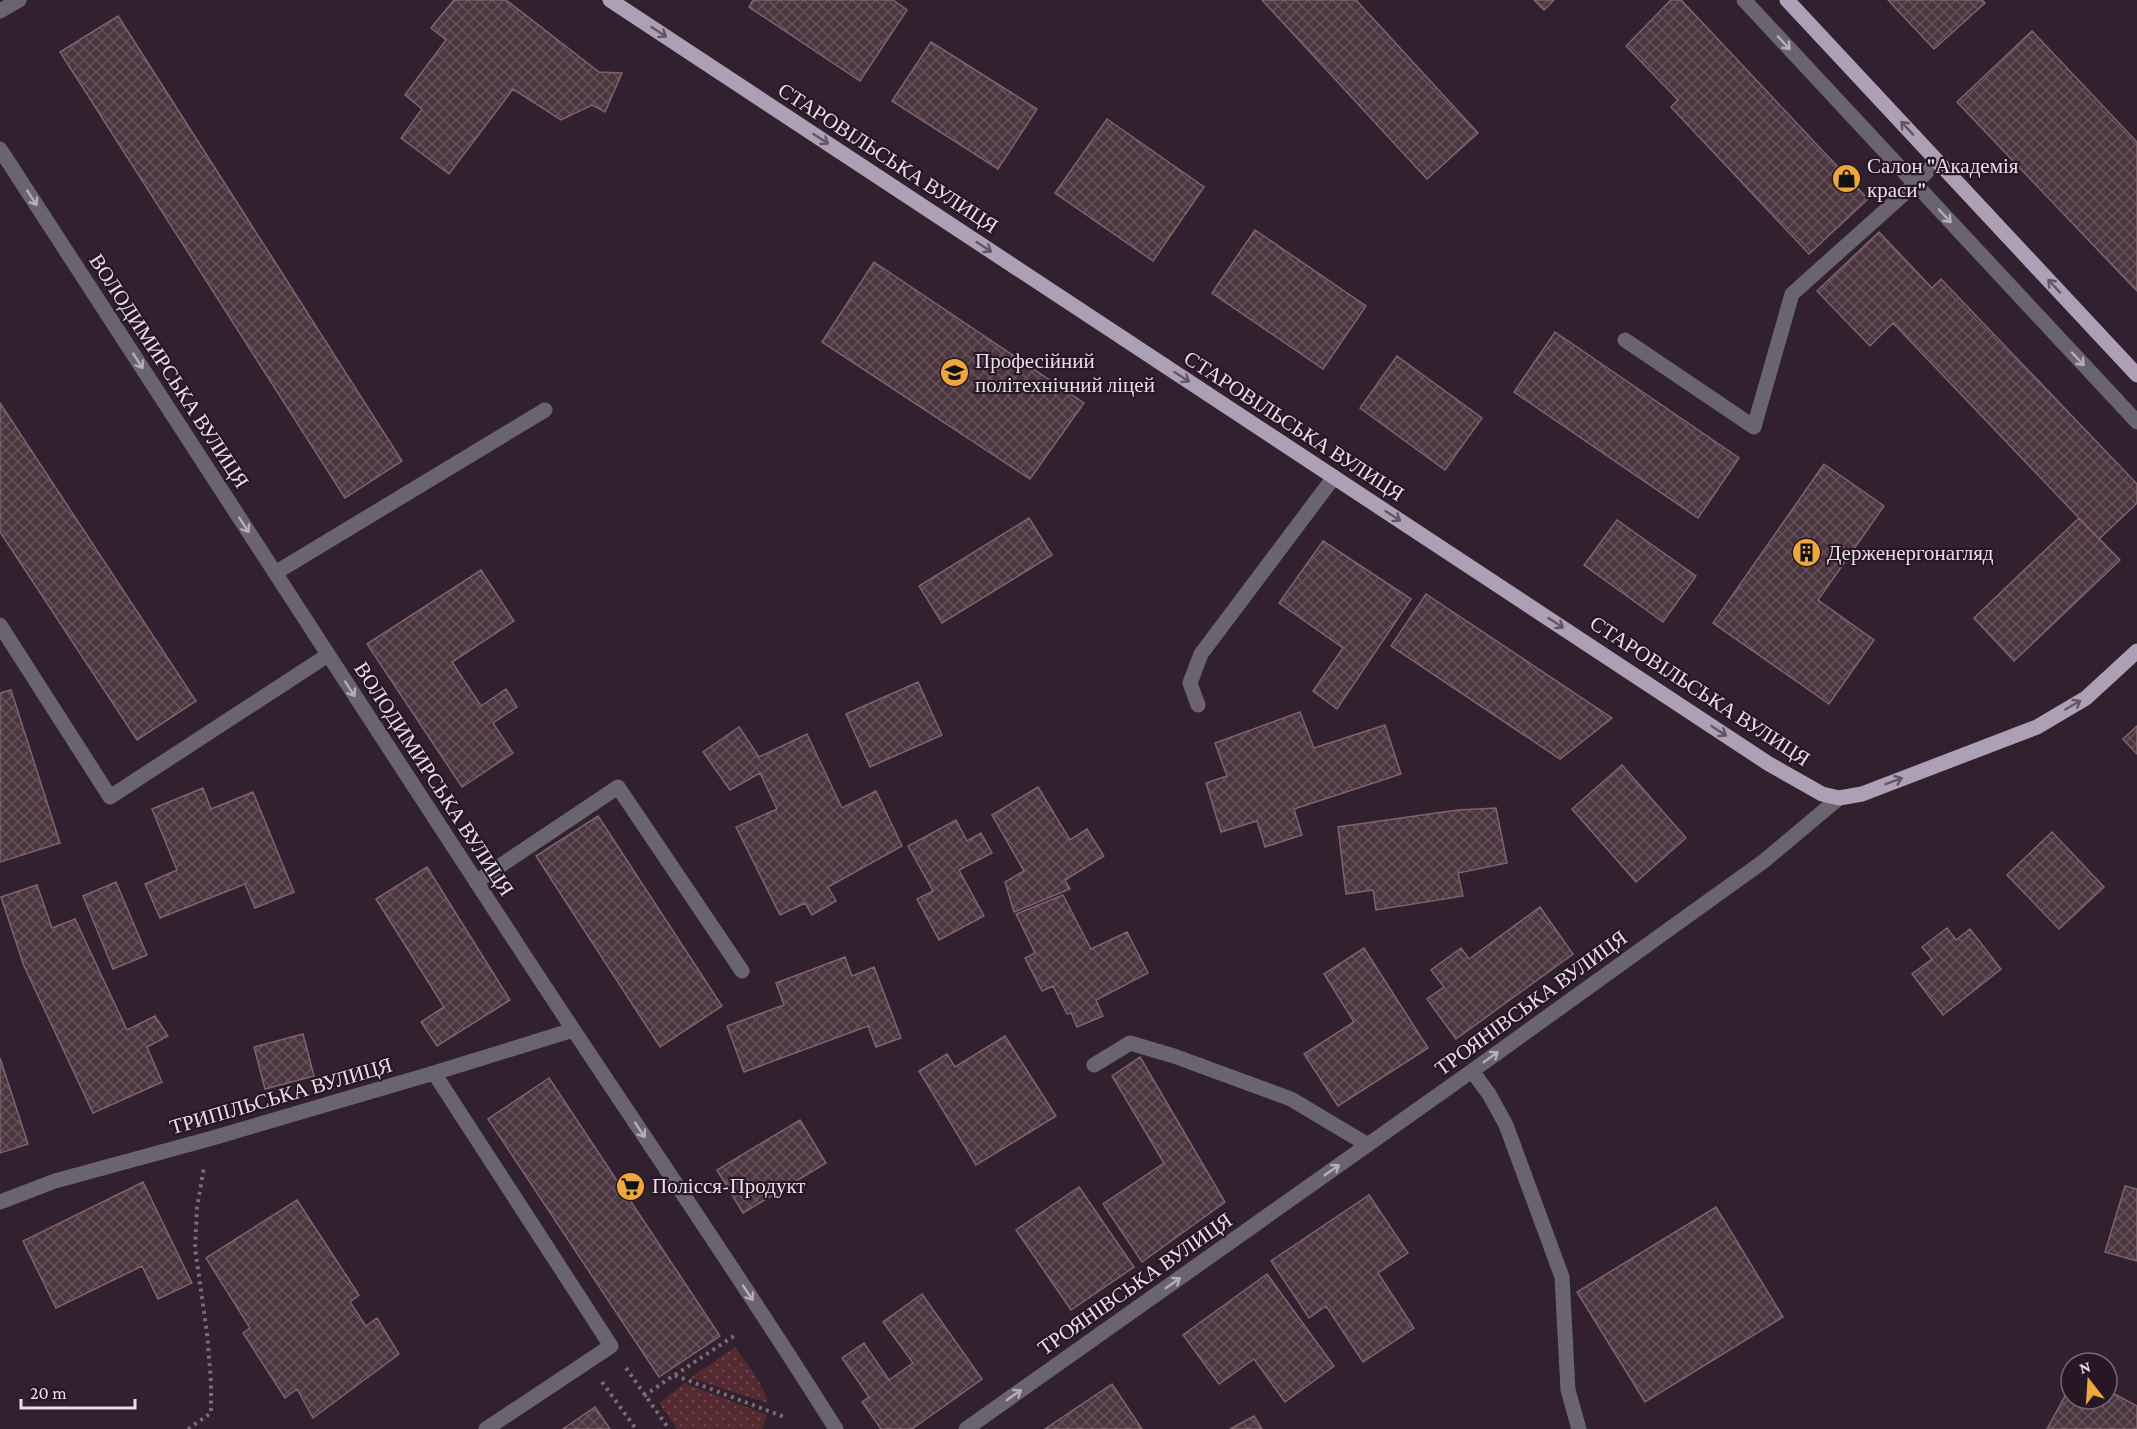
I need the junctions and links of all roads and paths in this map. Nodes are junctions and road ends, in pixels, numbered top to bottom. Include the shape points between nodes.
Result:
1 (19, 0) edge
2 (610, 0) edge
3 (1744, 0) edge
4 (1787, 0) edge
5 (0, 11) edge
6 (0, 148) edge
7 (1937, 161) junction
8 (1915, 184) junction
9 (1625, 340) dead end
10 (2137, 375) edge
11 (545, 410) dead end
12 (2137, 422) edge
13 (1334, 477) junction
14 (275, 573) junction
15 (0, 625) edge
16 (2137, 651) edge
17 (328, 655) junction
18 (1198, 705) dead end
19 (1839, 798) junction
20 (476, 882) junction
21 (742, 971) dead end
22 (573, 1030) junction
23 (1094, 1065) dead end
24 (1472, 1071) junction
25 (434, 1073) junction
26 (209, 1139) junction
27 (1368, 1145) junction
28 (0, 1202) edge
29 (737, 1334) dead end
30 (588, 1362) junction
31 (674, 1375) junction
32 (787, 1418) dead end
33 (188, 1429) edge
34 (486, 1429) edge
35 (636, 1429) edge
36 (669, 1429) edge
37 (836, 1429) edge
38 (966, 1429) edge
39 (1580, 1429) edge

1 - 5 street
2 -> 13 main road, СТАРОВІЛЬСЬКА ВУЛИЦЯ
3 -> 8 street
7 -> 4 main road
6 -> 14 street, ВОЛОДИМИРСЬКА ВУЛИЦЯ
7 - 8 street
10 -> 7 main road
8 - 9 street via 1792,294 1754,427
8 -> 12 street
11 - 14 street
13 - 18 street via 1201,654 1190,683
13 -> 19 main road, СТАРОВІЛЬСЬКА ВУЛИЦЯ via 1769,764 1822,794
14 - 17 street, ВОЛОДИМИРСЬКА ВУЛИЦЯ
15 - 17 street via 110,797
19 -> 16 main road, ТРОЯНІВСЬКА ВУЛИЦЯ via 1862,794 2037,727 2086,698
17 -> 20 street, ВОЛОДИМИРСЬКА ВУЛИЦЯ
24 -> 19 street, ТРОЯНІВСЬКА ВУЛИЦЯ via 1764,861
20 - 21 street via 618,788
20 - 22 street, ВОЛОДИМИРСЬКА ВУЛИЦЯ
22 - 25 street, ТРИПІЛЬСЬКА ВУЛИЦЯ
22 -> 37 street, ВОЛОДИМИРСЬКА ВУЛИЦЯ
23 - 27 street via 1130,1043 1291,1099
24 - 27 street, ТРОЯНІВСЬКА ВУЛИЦЯ
24 - 39 street via 1506,1125 1562,1276 1568,1390
25 - 26 street, ТРИПІЛЬСЬКА ВУЛИЦЯ
25 - 30 street via 611,1346
26 - 28 street, ТРИПІЛЬСЬКА ВУЛИЦЯ via 55,1181
26 - 33 path via 197,1208 195,1248 207,1333 211,1413
38 -> 27 street, ТРОЯНІВСЬКА ВУЛИЦЯ
29 - 31 path
30 - 34 street
30 - 35 path
31 - 32 path
31 - 36 path via 644,1396

